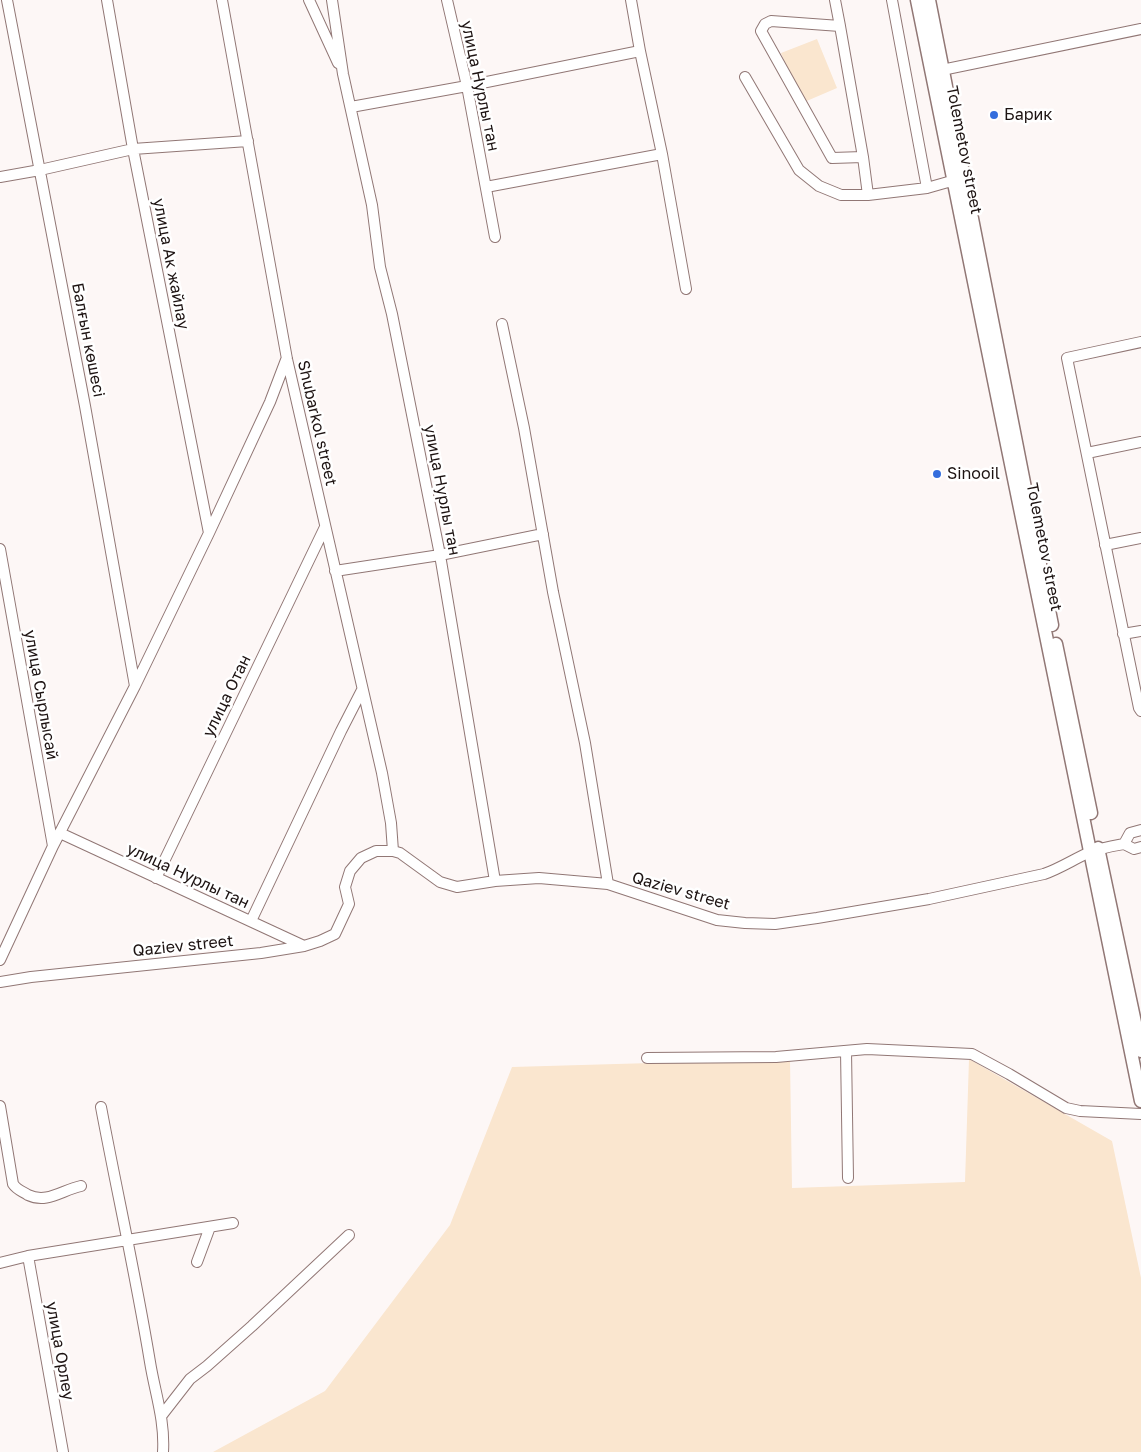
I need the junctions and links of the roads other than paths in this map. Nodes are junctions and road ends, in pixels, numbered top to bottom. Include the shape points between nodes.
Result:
1 (7, 0) edge
2 (107, 0) edge
3 (222, 0) edge
4 (310, 0) edge
5 (332, 0) edge
6 (447, 0) edge
7 (631, 0) edge
8 (834, 0) edge
9 (892, 0) edge
10 (917, 0) edge
11 (929, 0) edge
12 (840, 26) junction
13 (1141, 29) edge
14 (640, 51) junction
15 (942, 70) junction
16 (343, 74) junction
17 (745, 77) dead end
18 (467, 86) junction
19 (351, 106) junction
20 (248, 142) junction
21 (133, 149) junction
22 (662, 154) junction
23 (864, 157) junction
24 (954, 160) junction
25 (40, 170) junction
26 (0, 177) edge
27 (954, 183) junction
28 (486, 187) junction
29 (927, 188) junction
30 (868, 196) junction
31 (494, 237) dead end
32 (686, 289) dead end
33 (502, 324) dead end
34 (1141, 342) edge
35 (287, 359) junction
36 (1141, 442) edge
37 (1087, 453) junction
38 (325, 528) junction
39 (209, 533) junction
40 (543, 534) junction
41 (1141, 538) edge
42 (1105, 545) junction
43 (0, 549) edge
44 (440, 555) junction
45 (335, 571) junction
46 (1141, 631) edge
47 (1124, 634) junction
48 (135, 686) junction
49 (362, 690) junction
50 (1141, 711) edge
51 (1141, 830) edge
52 (60, 833) junction
53 (1124, 844) junction
54 (53, 846) junction
55 (1141, 847) edge
56 (393, 851) junction
57 (1094, 851) junction
58 (156, 878) junction
59 (495, 881) junction
60 (608, 884) junction
61 (251, 921) junction
62 (304, 946) junction
63 (0, 960) edge
64 (0, 982) edge
65 (1122, 985) junction
66 (846, 1051) junction
67 (1141, 1051) edge
68 (647, 1058) dead end
69 (1141, 1100) edge
70 (0, 1106) edge
71 (101, 1107) dead end
72 (1141, 1114) edge
73 (848, 1178) dead end
74 (80, 1186) dead end
75 (233, 1223) dead end
76 (210, 1227) junction
77 (349, 1235) dead end
78 (126, 1240) junction
79 (28, 1256) junction
80 (0, 1262) edge
81 (197, 1262) dead end
82 (162, 1415) junction
83 (63, 1452) edge
84 (163, 1452) edge

1 - 25 street, Балғын көшесі
2 - 21 street, улица Ак жайлау
3 - 20 street, Shubarkol street
4 - 16 street
5 - 16 street
6 - 18 street, улица Нурлы тан
7 - 14 street
8 - 12 street
9 - 29 street
10 - 24 main road, Tolemetov street
11 - 15 main road, Tolemetov street
12 - 23 street
12 - 23 street via 771,21 764,24 761,31 832,158
13 - 15 street
14 - 18 street
14 - 22 street
15 - 24 main road, Tolemetov street
16 - 19 street, улица Нурлы тан
17 - 30 street via 799,170 819,186 841,195
18 - 19 street
18 - 28 street, улица Нурлы тан
19 - 44 street, улица Нурлы тан via 372,205 384,288
20 - 21 street
20 - 35 street, Shubarkol street
21 - 25 street
21 - 39 street, улица Ак жайлау
22 - 28 street
22 - 32 street
23 - 30 street
24 - 27 main road, Tolemetov street
24 - 57 main road, Tolemetov street
25 - 26 street
25 - 48 street, Балғын көшесі
27 - 29 street
27 - 57 main road, Tolemetov street via 1057,696
28 - 31 street, улица Нурлы тан
29 - 30 street
33 - 40 street
34 - 37 street via 1067,358
35 - 38 street, Shubarkol street
35 - 39 street
36 - 37 street
37 - 42 street
38 - 45 street, Shubarkol street
38 - 58 street, улица Отан
39 - 48 street
40 - 44 street
40 - 60 street via 585,743
41 - 42 street
42 - 47 street
43 - 54 street, улица Сырлысай
44 - 45 street
44 - 59 street, улица Нурлы тан
45 - 49 street, Shubarkol street
46 - 47 street
47 - 50 street
48 - 52 street
49 - 56 street, Shubarkol street via 388,804
49 - 61 street
51 - 53 street via 1130,833
52 - 54 street
52 - 58 street, улица Нурлы тан
53 - 55 street via 1134,849
53 - 57 street, Qaziev street
54 - 63 street
56 - 59 street, Qaziev street via 440,882 457,887
56 - 62 street, Qaziev street via 376,851 361,858 350,871 345,887 349,904 335,934
57 - 60 street, Qaziev street via 1059,869 1014,882 776,924 717,920
57 - 65 main road, Tolemetov street
58 - 61 street, улица Нурлы тан
59 - 60 street, Qaziev street via 539,878
61 - 62 street, улица Нурлы тан
62 - 64 street, Qaziev street
65 - 67 main road, Tolemetov street
65 - 69 main road, Tolemetov street
66 - 68 street via 776,1057
66 - 72 street via 972,1054 1066,1108
66 - 73 street
70 - 74 street via 13,1184 17,1189 42,1199
71 - 78 street
75 - 76 street
76 - 78 street
76 - 81 street
77 - 82 street via 190,1379
78 - 79 street
78 - 82 street
79 - 80 street
79 - 83 street, улица Орлеу
82 - 84 street

